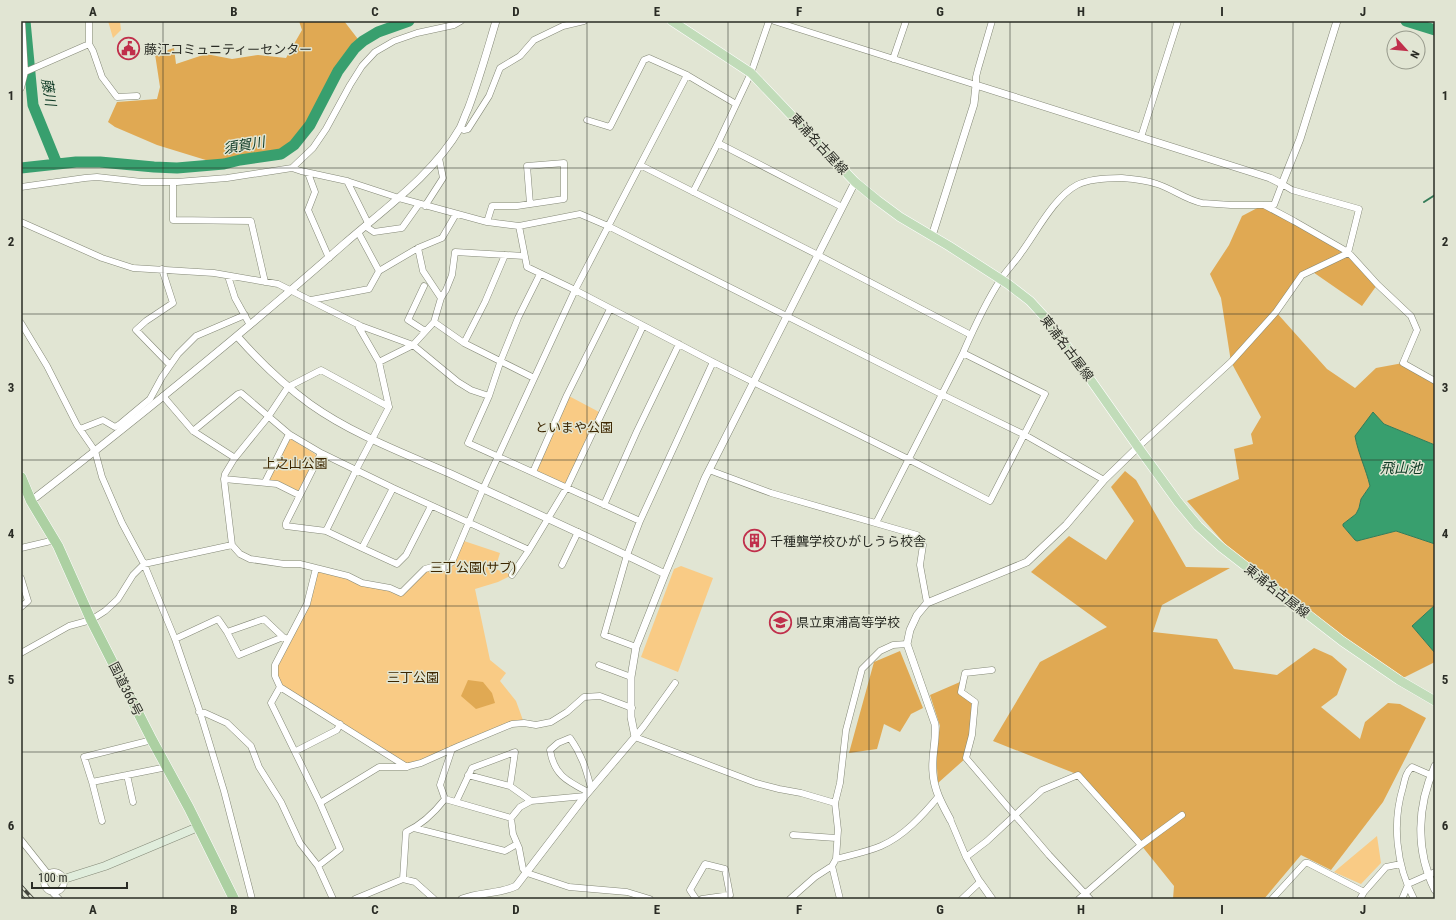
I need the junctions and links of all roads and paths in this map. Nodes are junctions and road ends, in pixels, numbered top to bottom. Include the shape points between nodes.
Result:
1 (89, 21) edge
2 (461, 21) edge
3 (496, 21) edge
4 (584, 21) edge
5 (672, 21) edge
6 (769, 21) edge
7 (774, 21) edge
8 (906, 21) edge
9 (992, 21) edge
10 (1178, 21) edge
11 (1337, 21) edge
12 (22, 23) edge
13 (89, 44) junction
14 (893, 59) junction
15 (23, 72) edge
16 (751, 74) junction
17 (687, 75) junction
18 (976, 85) junction
19 (21, 88) edge
20 (137, 96) dead end
21 (736, 104) junction
22 (587, 120) dead end
23 (460, 128) junction
24 (1141, 137) junction
25 (718, 143) junction
26 (439, 158) junction
27 (640, 165) junction
28 (292, 168) junction
29 (308, 173) junction
30 (347, 181) junction
31 (173, 182) junction
32 (855, 182) junction
33 (1282, 184) junction
34 (21, 187) edge
35 (693, 192) junction
36 (399, 198) junction
37 (530, 204) junction
38 (422, 205) junction
39 (1262, 205) junction
40 (842, 207) junction
41 (456, 214) junction
42 (21, 222) edge
43 (487, 222) junction
44 (367, 225) junction
45 (519, 226) junction
46 (608, 226) junction
47 (358, 232) junction
48 (932, 236) junction
49 (418, 248) junction
50 (1348, 252) junction
51 (506, 255) junction
52 (818, 255) junction
53 (524, 256) junction
54 (329, 258) junction
55 (162, 269) junction
56 (379, 271) junction
57 (540, 274) junction
58 (228, 276) junction
59 (1001, 280) junction
60 (265, 282) junction
61 (424, 286) dead end
62 (575, 290) junction
63 (292, 291) junction
64 (441, 298) junction
65 (311, 300) junction
66 (610, 308) junction
67 (245, 315) junction
68 (787, 317) junction
69 (434, 322) junction
70 (21, 323) edge
71 (357, 324) junction
72 (250, 325) junction
73 (643, 326) junction
74 (426, 331) junction
75 (971, 335) junction
76 (236, 336) junction
77 (464, 343) junction
78 (679, 344) junction
79 (413, 345) junction
80 (963, 353) junction
81 (501, 360) junction
82 (379, 362) junction
83 (713, 362) junction
84 (170, 365) junction
85 (534, 378) junction
86 (754, 382) junction
87 (1435, 382) edge
88 (288, 387) junction
89 (942, 394) junction
90 (163, 396) junction
91 (489, 396) junction
92 (390, 407) junction
93 (268, 416) junction
94 (80, 429) junction
95 (193, 431) junction
96 (289, 434) junction
97 (1025, 435) junction
98 (373, 440) junction
99 (1138, 448) junction
100 (95, 451) junction
101 (321, 453) junction
102 (498, 456) junction
103 (235, 458) junction
104 (908, 459) junction
105 (356, 470) junction
106 (710, 470) junction
107 (532, 472) junction
108 (21, 477) edge
109 (224, 479) junction
110 (1104, 480) junction
111 (265, 482) junction
112 (567, 487) junction
113 (393, 488) junction
114 (483, 489) junction
115 (299, 495) junction
116 (31, 501) junction
117 (604, 505) junction
118 (431, 506) junction
119 (548, 518) junction
120 (640, 521) junction
121 (468, 522) junction
122 (876, 523) junction
123 (326, 531) junction
124 (578, 532) junction
125 (55, 540) junction
126 (232, 545) junction
127 (21, 548) edge
128 (362, 548) junction
129 (529, 550) junction
130 (627, 555) junction
131 (144, 564) junction
132 (562, 565) dead end
133 (316, 568) junction
134 (665, 574) junction
135 (512, 575) dead end
136 (21, 578) edge
137 (928, 603) junction
138 (21, 607) edge
139 (91, 620) junction
140 (227, 632) junction
141 (285, 638) junction
142 (175, 639) junction
143 (907, 644) junction
144 (636, 647) junction
145 (21, 653) edge
146 (599, 665) dead end
147 (992, 670) dead end
148 (631, 677) junction
149 (675, 683) dead end
150 (280, 687) junction
151 (1435, 702) edge
152 (632, 708) junction
153 (199, 712) junction
154 (340, 724) junction
155 (635, 737) junction
156 (152, 740) junction
157 (452, 749) junction
158 (296, 751) junction
159 (1435, 766) edge
160 (167, 767) junction
161 (408, 767) junction
162 (468, 774) junction
163 (126, 776) junction
164 (1433, 776) edge
165 (92, 782) junction
166 (510, 786) junction
167 (588, 792) junction
168 (938, 797) junction
169 (445, 800) junction
170 (530, 801) junction
171 (132, 802) dead end
172 (456, 802) junction
173 (320, 803) junction
174 (835, 803) junction
175 (1015, 815) junction
176 (1182, 815) dead end
177 (511, 818) junction
178 (950, 819) joint
179 (102, 821) dead end
180 (198, 827) junction
181 (414, 828) junction
182 (793, 835) dead end
183 (836, 838) junction
184 (21, 840) edge
185 (517, 844) junction
186 (1141, 845) junction
187 (966, 857) junction
188 (836, 859) junction
189 (1402, 864) junction
190 (318, 866) junction
191 (832, 866) junction
192 (527, 873) junction
193 (48, 874) junction
194 (1432, 874) edge
195 (64, 879) junction
196 (403, 879) junction
197 (980, 882) junction
198 (1408, 885) junction
199 (1435, 890) edge
200 (52, 892) junction
201 (1364, 892) junction
202 (1086, 893) junction
203 (477, 897) edge
204 (59, 899) edge
205 (234, 899) edge
206 (252, 899) edge
207 (333, 899) edge
208 (355, 899) edge
209 (434, 899) edge
210 (462, 899) edge
211 (650, 899) edge
212 (696, 899) edge
213 (702, 899) edge
214 (790, 899) edge
215 (840, 899) edge
216 (962, 899) edge
217 (992, 899) edge
218 (1080, 899) edge
219 (1090, 899) edge
220 (1272, 899) edge
221 (1360, 899) edge
222 (1402, 899) edge
223 (1414, 899) edge

1 - 13 street
2 - 28 street via 394,41 375,52 362,66 313,148
3 - 23 street via 478,85
4 - 23 street via 563,26 534,40 520,56 500,68 489,96 473,124 468,129
5 - 16 main road, 東浦名古屋線
6 - 16 street
7 - 14 street
8 - 14 street
9 - 18 street
10 - 24 street
11 - 33 street via 1300,139
12 - 15 street
13 - 15 street
13 - 20 street via 102,77 117,97
14 - 18 street
15 - 19 street
16 - 21 street
16 - 32 main road, 東浦名古屋線
17 - 21 street
17 - 22 street via 648,58 644,60 610,127
17 - 27 street
18 - 24 street
18 - 48 street via 974,104
21 - 25 street
23 - 26 street
24 - 33 street
25 - 35 street
25 - 40 street
26 - 36 street
26 - 38 street via 443,178
27 - 35 street
27 - 46 street
28 - 29 street
28 - 31 street via 227,178
29 - 30 street
29 - 54 street via 315,192 308,210
30 - 36 street
30 - 44 street
31 - 34 street via 91,177
31 - 60 street via 173,220 251,221
32 - 40 street
32 - 48 main road, 東浦名古屋線 via 900,217
33 - 39 street via 1274,205
33 - 50 street via 1292,190 1359,210
35 - 52 street
36 - 38 street
36 - 44 street
37 - 37 street via 564,199 564,163 527,166
37 - 43 street via 492,206
38 - 41 street
38 - 44 street via 402,228 374,232
39 - 50 street
39 - 59 street via 1195,202 1158,184 1141,180 1093,180 1077,185 1063,195
40 - 52 street
41 - 43 street
41 - 49 street via 442,238
42 - 55 street via 102,258 133,268
43 - 45 street
44 - 47 street
45 - 46 street via 580,214
45 - 53 street
46 - 62 street
46 - 68 street
47 - 54 street
47 - 56 street
48 - 59 main road, 東浦名古屋線
49 - 56 street
49 - 64 street via 423,271
50 - 87 street via 1411,316 1416,330 1403,363
50 - 99 street via 1302,275 1276,312 1231,362
51 - 53 street
51 - 64 street via 455,252 452,275
51 - 77 street
52 - 68 street
52 - 75 street
53 - 57 street via 527,267
54 - 63 street
55 - 58 street
55 - 84 street via 172,302 136,330
56 - 65 street via 369,290
57 - 62 street
57 - 81 street
58 - 60 street
58 - 67 street via 235,298
59 - 75 street
59 - 99 main road, 東浦名古屋線 via 1030,301 1052,325
60 - 63 street via 278,284
61 - 74 street via 408,320
62 - 66 street
62 - 85 street
63 - 65 street
63 - 72 street
64 - 69 street
65 - 71 street
66 - 73 street
66 - 107 street
67 - 72 street
67 - 84 street via 196,336
68 - 86 street
68 - 89 street
69 - 74 street
69 - 77 street
70 - 94 street
71 - 79 street
71 - 82 street
72 - 76 street
73 - 78 street
73 - 112 street
74 - 79 street
75 - 80 street
76 - 88 street
76 - 90 street
77 - 81 street
78 - 83 street
78 - 117 street
79 - 82 street
79 - 91 street via 458,382
80 - 89 street
80 - 97 street via 1045,394
81 - 85 street
81 - 91 street
82 - 92 street
83 - 86 street
83 - 120 street
84 - 94 street via 150,399 120,424 115,427 103,420
85 - 102 street
86 - 104 street
86 - 106 street
88 - 92 street via 321,370
88 - 93 street
88 - 98 street via 328,416
89 - 97 street
89 - 104 street
90 - 95 street
90 - 100 street
91 - 102 street via 468,443
92 - 98 street
93 - 95 street via 241,393
93 - 96 street
93 - 103 street
94 - 100 street
95 - 103 street
96 - 101 street
96 - 111 street
97 - 104 street via 990,501
97 - 110 street
98 - 105 street
98 - 114 street
99 - 110 street
99 - 151 main road, 東浦名古屋線 via 1198,526 1221,547 1342,641
100 - 116 street
100 - 131 street via 102,477
101 - 105 street
101 - 115 street
102 - 107 street
102 - 114 street
103 - 109 street
104 - 122 street
105 - 113 street
105 - 123 street
106 - 122 street via 771,493
106 - 134 street
107 - 112 street
108 - 116 highway, 国道366号
109 - 111 street
109 - 126 street
110 - 137 street via 1066,525 1027,562
111 - 115 street via 277,484
112 - 117 street
112 - 119 street
113 - 118 street
113 - 128 street
114 - 119 street
114 - 121 street
115 - 123 street via 286,526
116 - 125 highway, 国道366号
117 - 120 street
118 - 121 street
118 - 128 street via 406,554 396,564
119 - 124 street
119 - 129 street
120 - 130 street
121 - 129 street
121 - 133 street via 452,562 444,568 432,566 425,569 401,593
122 - 137 street via 917,535 923,545 920,565
123 - 128 street
124 - 130 street
124 - 132 street
125 - 127 street
125 - 139 highway, 国道366号
126 - 131 street
126 - 133 street via 240,554 250,559
129 - 135 street
130 - 134 street
130 - 144 street via 604,635
131 - 139 street via 133,575 115,602
131 - 142 street
133 - 141 street via 307,604
134 - 144 street
136 - 138 street via 28,601
137 - 143 street via 917,615
139 - 145 street via 69,626
139 - 156 highway, 国道366号
140 - 141 street via 264,619
140 - 141 street via 239,655
140 - 142 street via 218,619
141 - 150 street via 275,665 275,676
142 - 153 street
143 - 168 street via 935,724 933,773
143 - 174 street via 893,645 880,652 862,669 846,730
144 - 148 street
146 - 148 street
147 - 175 street via 965,673 961,692 975,702 972,735 966,758
148 - 152 street
149 - 155 street
150 - 154 street
150 - 158 street via 271,703
152 - 155 street
152 - 157 street via 600,696 584,697 551,722 536,725 512,724
153 - 190 street via 227,722 251,746 259,767 281,802 300,843
153 - 206 street via 224,791
154 - 158 street via 337,730
154 - 161 street
155 - 167 street
155 - 174 street via 756,783
156 - 160 highway, 国道366号
156 - 165 street via 84,757
157 - 161 street via 421,764
157 - 169 street via 440,785
158 - 173 street
159 - 164 street
160 - 163 street
160 - 180 highway, 国道366号
161 - 173 street via 379,768
162 - 166 street
162 - 166 street via 472,768 515,752
162 - 172 street
163 - 165 street
163 - 171 street
164 - 189 street via 1412,768 1408,771 1397,816 1396,834
164 - 194 street via 1422,801 1421,820 1423,856
165 - 179 street
166 - 170 street
167 - 167 street via 585,764 570,738 550,750 552,762 567,781
167 - 170 street
167 - 192 street
168 - 178 street
168 - 188 street via 924,814 894,839 875,848
169 - 172 street
169 - 181 street via 436,811
170 - 177 street via 520,807
172 - 177 street
173 - 190 street via 340,849
174 - 183 street via 838,830
175 - 186 street via 1042,790 1078,775
175 - 187 street
175 - 202 street
176 - 186 street
177 - 185 street
178 - 187 street
180 - 195 main road via 105,866
180 - 205 highway, 国道366号
181 - 185 street via 505,851
181 - 196 street via 406,832
182 - 183 street
183 - 188 street
184 - 193 street
185 - 192 street via 523,868
186 - 202 street
187 - 197 street
188 - 191 street
189 - 198 street
189 - 201 street via 1386,867
190 - 207 street
191 - 214 street
191 - 215 street
192 - 203 street via 516,886
192 - 211 street via 569,888 627,892
193 - 195 street via 59,873
193 - 200 street via 44,883
194 - 198 street
194 - 199 street
195 - 200 street via 61,890
196 - 208 street
196 - 209 street via 415,882
197 - 216 street
197 - 217 street
198 - 222 street
198 - 223 street
200 - 204 street
201 - 220 street via 1305,863
201 - 221 street
202 - 218 street
202 - 219 street
203 - 210 street
212 - 213 street via 690,890 705,864 725,869 730,895

